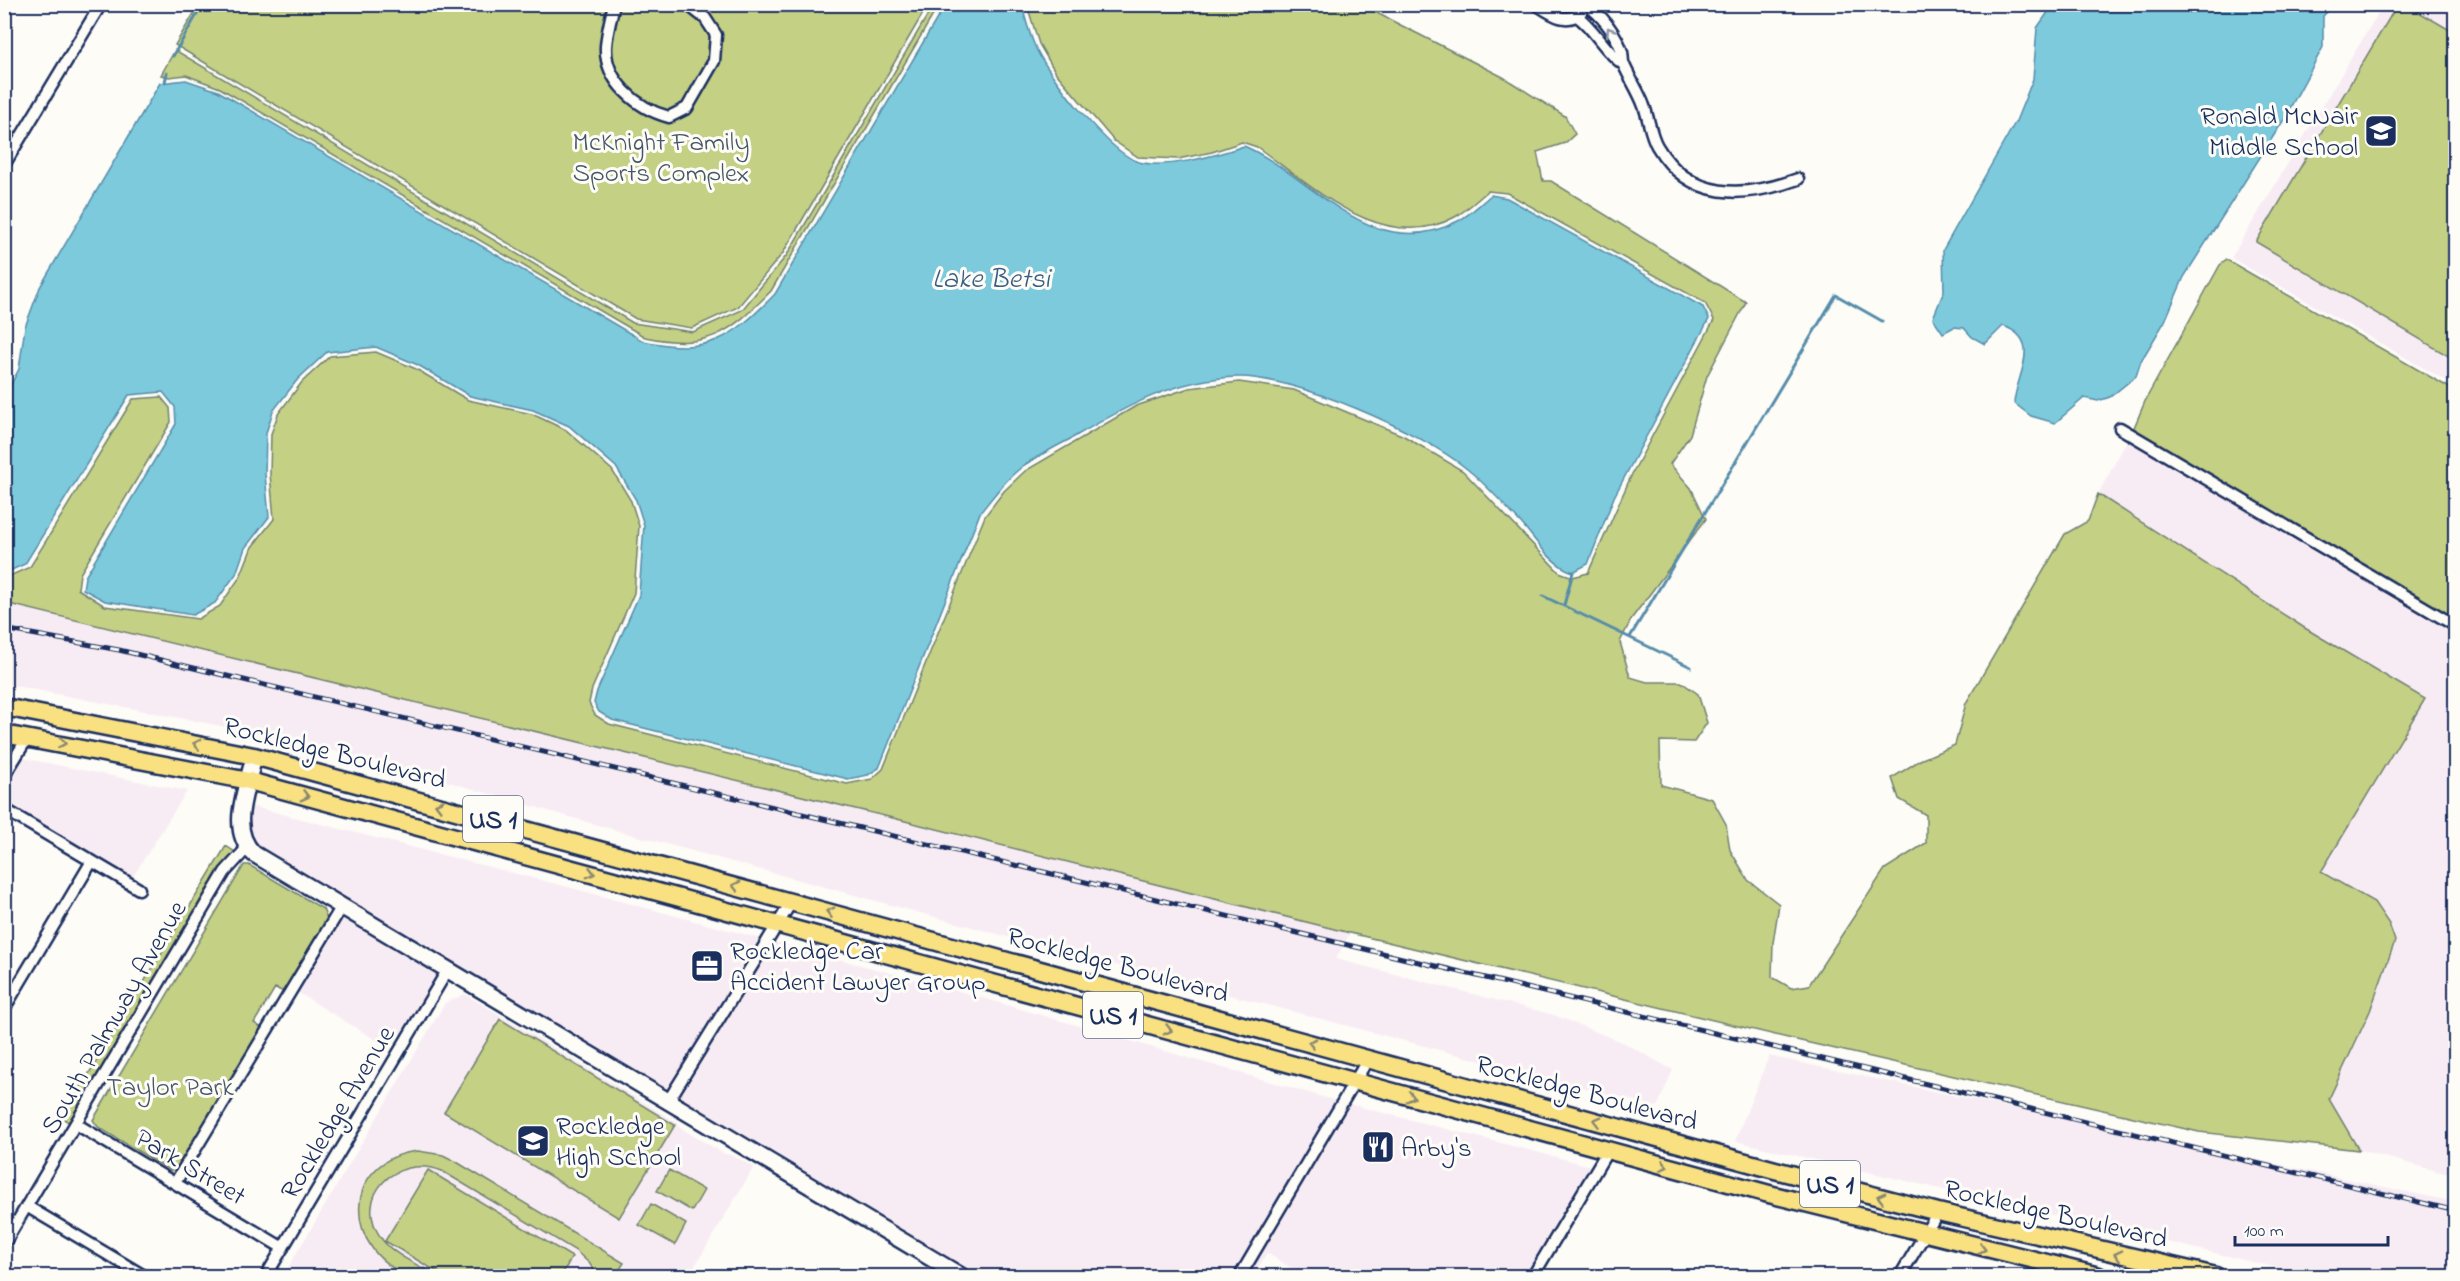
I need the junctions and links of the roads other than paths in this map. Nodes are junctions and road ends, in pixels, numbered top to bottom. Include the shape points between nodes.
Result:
1 (101, 4) edge
2 (614, 4) edge
3 (687, 4) edge
4 (1536, 4) edge
5 (1587, 5) edge
6 (1577, 16) junction
7 (1623, 64) junction
8 (4, 165) edge
9 (1798, 179) dead end
10 (2120, 428) dead end
11 (2456, 626) edge
12 (4, 708) edge
13 (40, 713) junction
14 (74, 719) junction
15 (4, 727) edge
16 (4, 734) edge
17 (28, 737) junction
18 (254, 756) junction
19 (4, 776) edge
20 (249, 781) junction
21 (4, 809) edge
22 (561, 838) junction
23 (251, 851) junction
24 (514, 852) junction
25 (617, 854) junction
26 (92, 861) junction
27 (562, 865) junction
28 (139, 889) dead end
29 (792, 901) junction
30 (342, 906) junction
31 (778, 924) junction
32 (1034, 967) junction
33 (447, 971) junction
34 (990, 982) junction
35 (1109, 988) junction
36 (1061, 1001) junction
37 (4, 1009) edge
38 (1368, 1059) junction
39 (1355, 1082) junction
40 (668, 1103) junction
41 (76, 1124) junction
42 (1654, 1137) junction
43 (1608, 1150) junction
44 (176, 1183) junction
45 (28, 1207) junction
46 (1938, 1212) junction
47 (1925, 1235) junction
48 (4, 1245) edge
49 (283, 1248) junction
50 (144, 1276) edge
51 (266, 1276) edge
52 (961, 1276) edge
53 (1240, 1276) edge
54 (1533, 1276) edge
55 (1900, 1276) edge
56 (2099, 1276) edge
57 (2216, 1276) edge

1 - 8 street
2 - 3 street via 606,47 609,70 627,95 650,112 669,117 687,108 714,61 716,35 705,18
4 - 6 street via 1558,18
5 - 6 street
7 -> 5 street via 1622,50 1614,36
6 - 7 street
7 - 9 street via 1645,108 1656,145 1692,182 1723,191 1750,193
10 - 11 street
12 - 13 main road, Rockledge Boulevard / US 1
13 - 14 main road, Rockledge Boulevard / US 1
13 - 15 main road
14 - 17 main road via 38,729
18 -> 14 main road, Rockledge Boulevard / US 1
16 - 17 main road, Rockledge Boulevard / US 1
17 - 19 street
17 -> 20 main road, Rockledge Boulevard / US 1
18 - 20 street
22 -> 18 main road, Rockledge Boulevard / US 1
20 - 23 street via 238,825
20 -> 24 main road, Rockledge Boulevard / US 1
21 - 26 street
22 - 24 main road via 543,849
22 - 25 main road, Rockledge Boulevard / US 1
23 - 30 street
23 - 41 street, South Palmway Avenue via 225,872
24 - 27 main road, Rockledge Boulevard / US 1
25 - 27 main road via 579,856
29 -> 25 main road, Rockledge Boulevard / US 1
26 - 28 street
26 - 37 street
27 -> 31 main road, Rockledge Boulevard / US 1
29 - 31 street
32 -> 29 main road, Rockledge Boulevard / US 1
30 - 33 street
30 - 44 street
31 - 34 main road, Rockledge Boulevard / US 1
31 - 40 street
32 - 34 main road
32 - 35 main road, Rockledge Boulevard / US 1
33 - 40 street
33 - 49 street, Rockledge Avenue
34 - 36 main road, Rockledge Boulevard / US 1
35 - 36 main road via 1082,992
38 -> 35 main road, Rockledge Boulevard / US 1
36 -> 39 main road, Rockledge Boulevard / US 1
38 - 39 street
42 -> 38 main road, Rockledge Boulevard / US 1
39 -> 43 main road, Rockledge Boulevard / US 1
39 - 53 street
40 - 52 street
41 - 44 street, Park Street
41 - 45 street, South Palmway Avenue
42 - 43 main road via 1623,1142
46 -> 42 main road, Rockledge Boulevard / US 1
43 -> 47 main road, Rockledge Boulevard / US 1
43 - 54 street
44 - 49 street, Park Street
45 - 48 street, South Palmway Avenue
45 - 50 street
46 - 47 street
57 -> 46 main road, Rockledge Boulevard / US 1
47 - 55 street
47 -> 56 main road, Rockledge Boulevard / US 1
49 - 51 street, Rockledge Avenue

